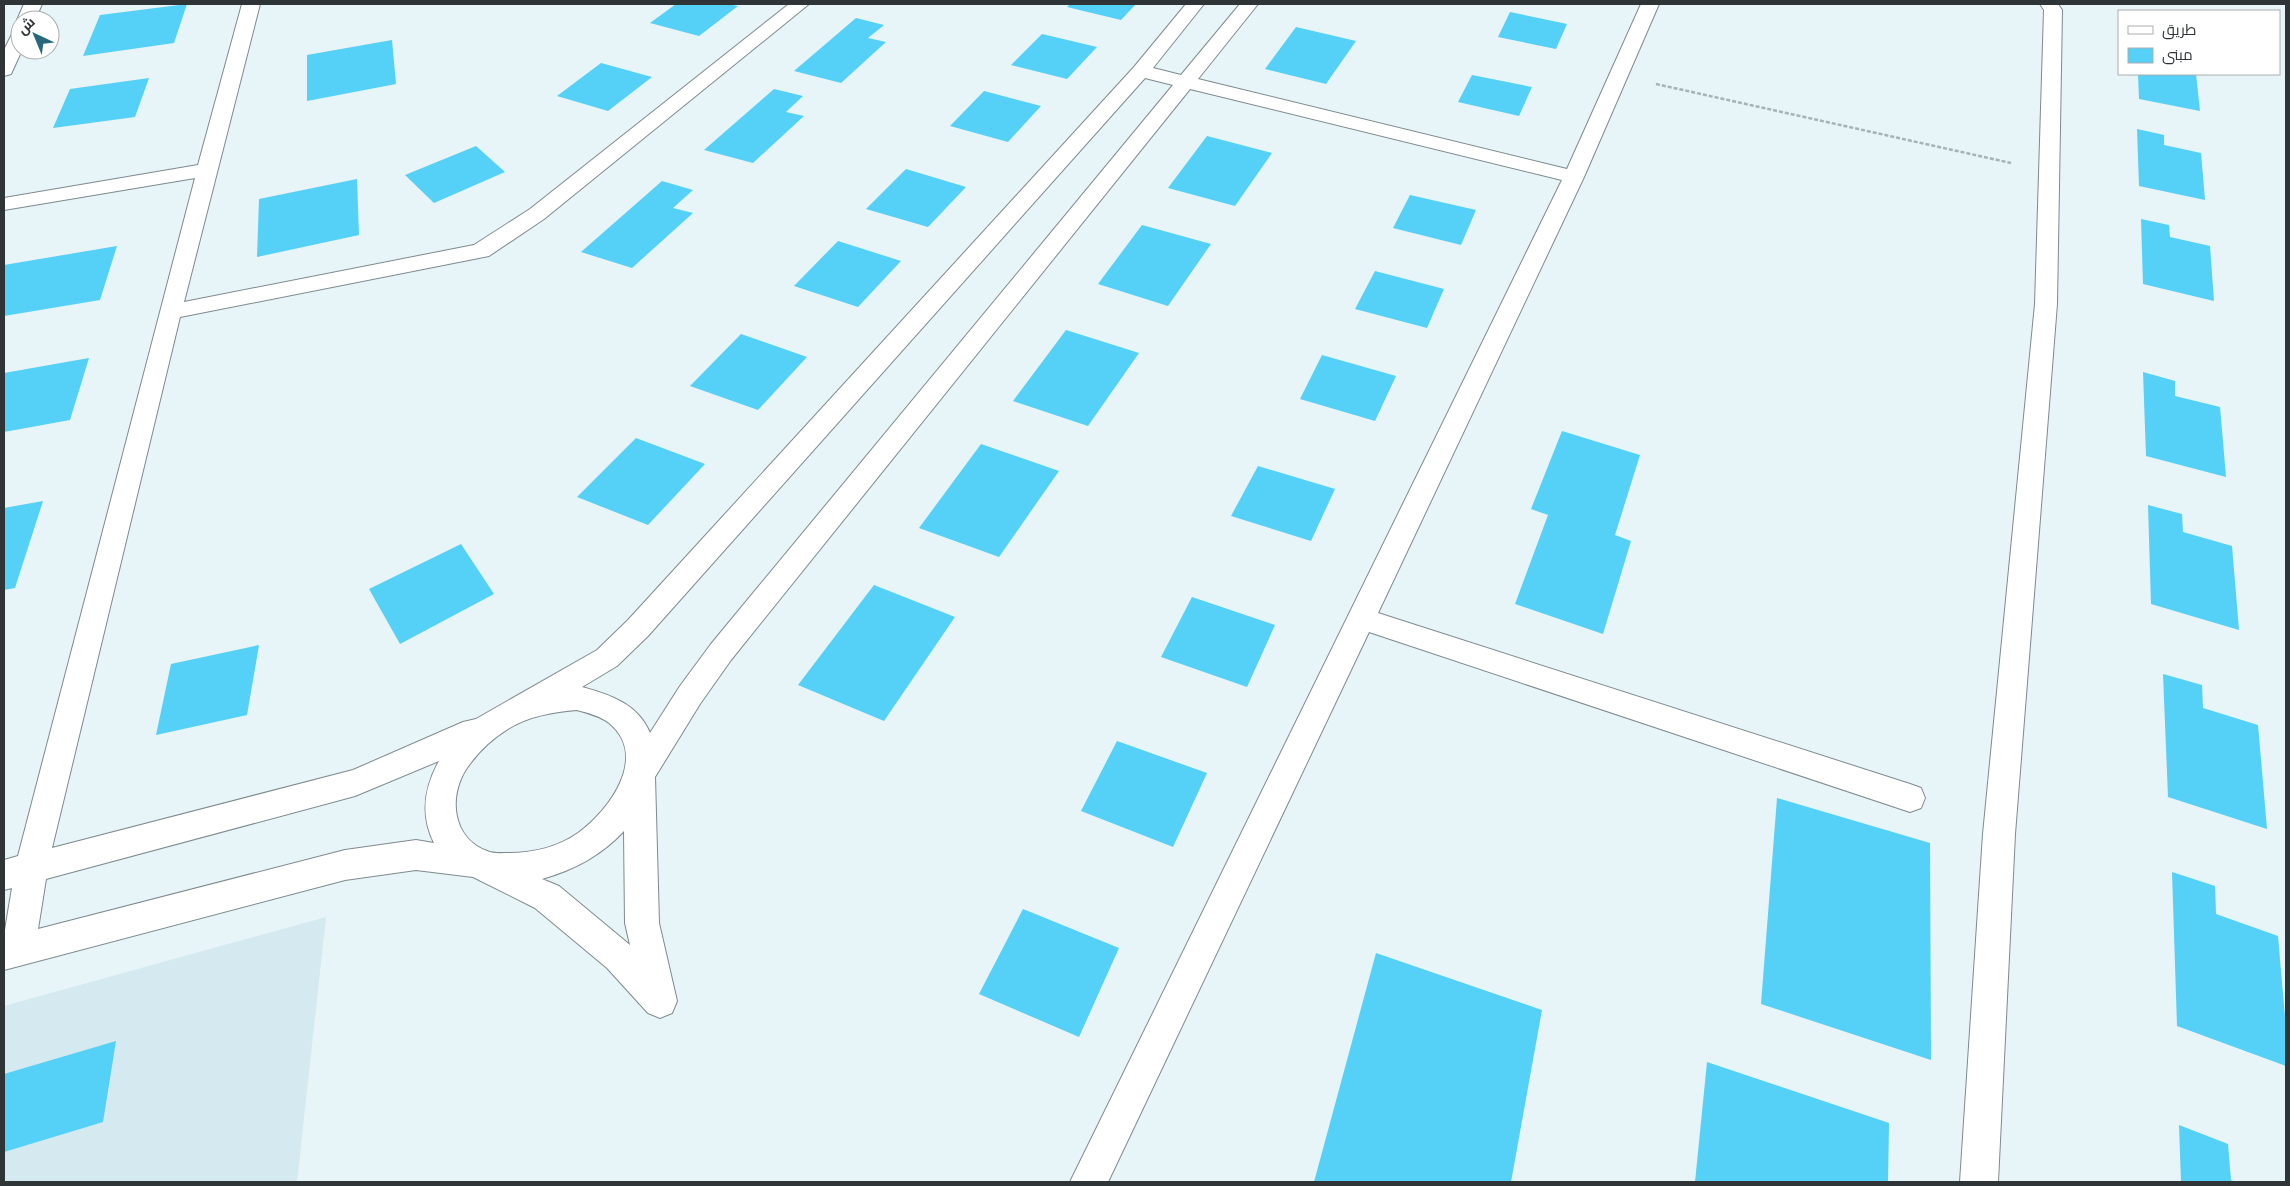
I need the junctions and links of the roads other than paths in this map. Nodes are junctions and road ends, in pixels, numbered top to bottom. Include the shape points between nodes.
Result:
1 (251, 4) edge
2 (800, 4) edge
3 (1195, 4) edge
4 (1248, 4) edge
5 (1650, 4) edge
6 (2049, 4) edge
7 (10, 56) edge
8 (4, 70) edge
9 (1141, 70) junction
10 (1186, 83) junction
11 (207, 170) junction
12 (1574, 177) junction
13 (4, 204) edge
14 (170, 312) junction
15 (1360, 618) junction
16 (509, 714) junction
17 (640, 775) junction
18 (1910, 798) dead end
19 (476, 863) junction
20 (17, 872) edge
21 (11, 953) edge
22 (1089, 1182) edge
23 (1979, 1182) edge

1 - 11 street
2 - 14 street via 537,214 481,252
3 - 9 street
4 - 10 street
5 - 12 street
6 - 23 street via 2052,10 2046,304 1999,834
7 - 8 street
9 - 10 street
9 - 16 street via 638,628 607,658
10 - 12 street
10 - 17 street via 721,652
11 - 13 street
11 - 14 street
12 - 15 street
14 - 20 street
15 - 18 street
15 - 22 street
16 - 17 street via 550,700 577,698 600,704 620,715 634,731 641,752
16 - 19 street via 472,739 442,784 438,809 443,831 456,850
16 - 20 street via 355,783
17 - 19 street via 630,799 613,823 590,843 562,858 532,867 502,868
17 - 19 street via 642,924 660,1000 619,956 547,897
19 - 21 street via 416,856 345,866
20 - 21 street

